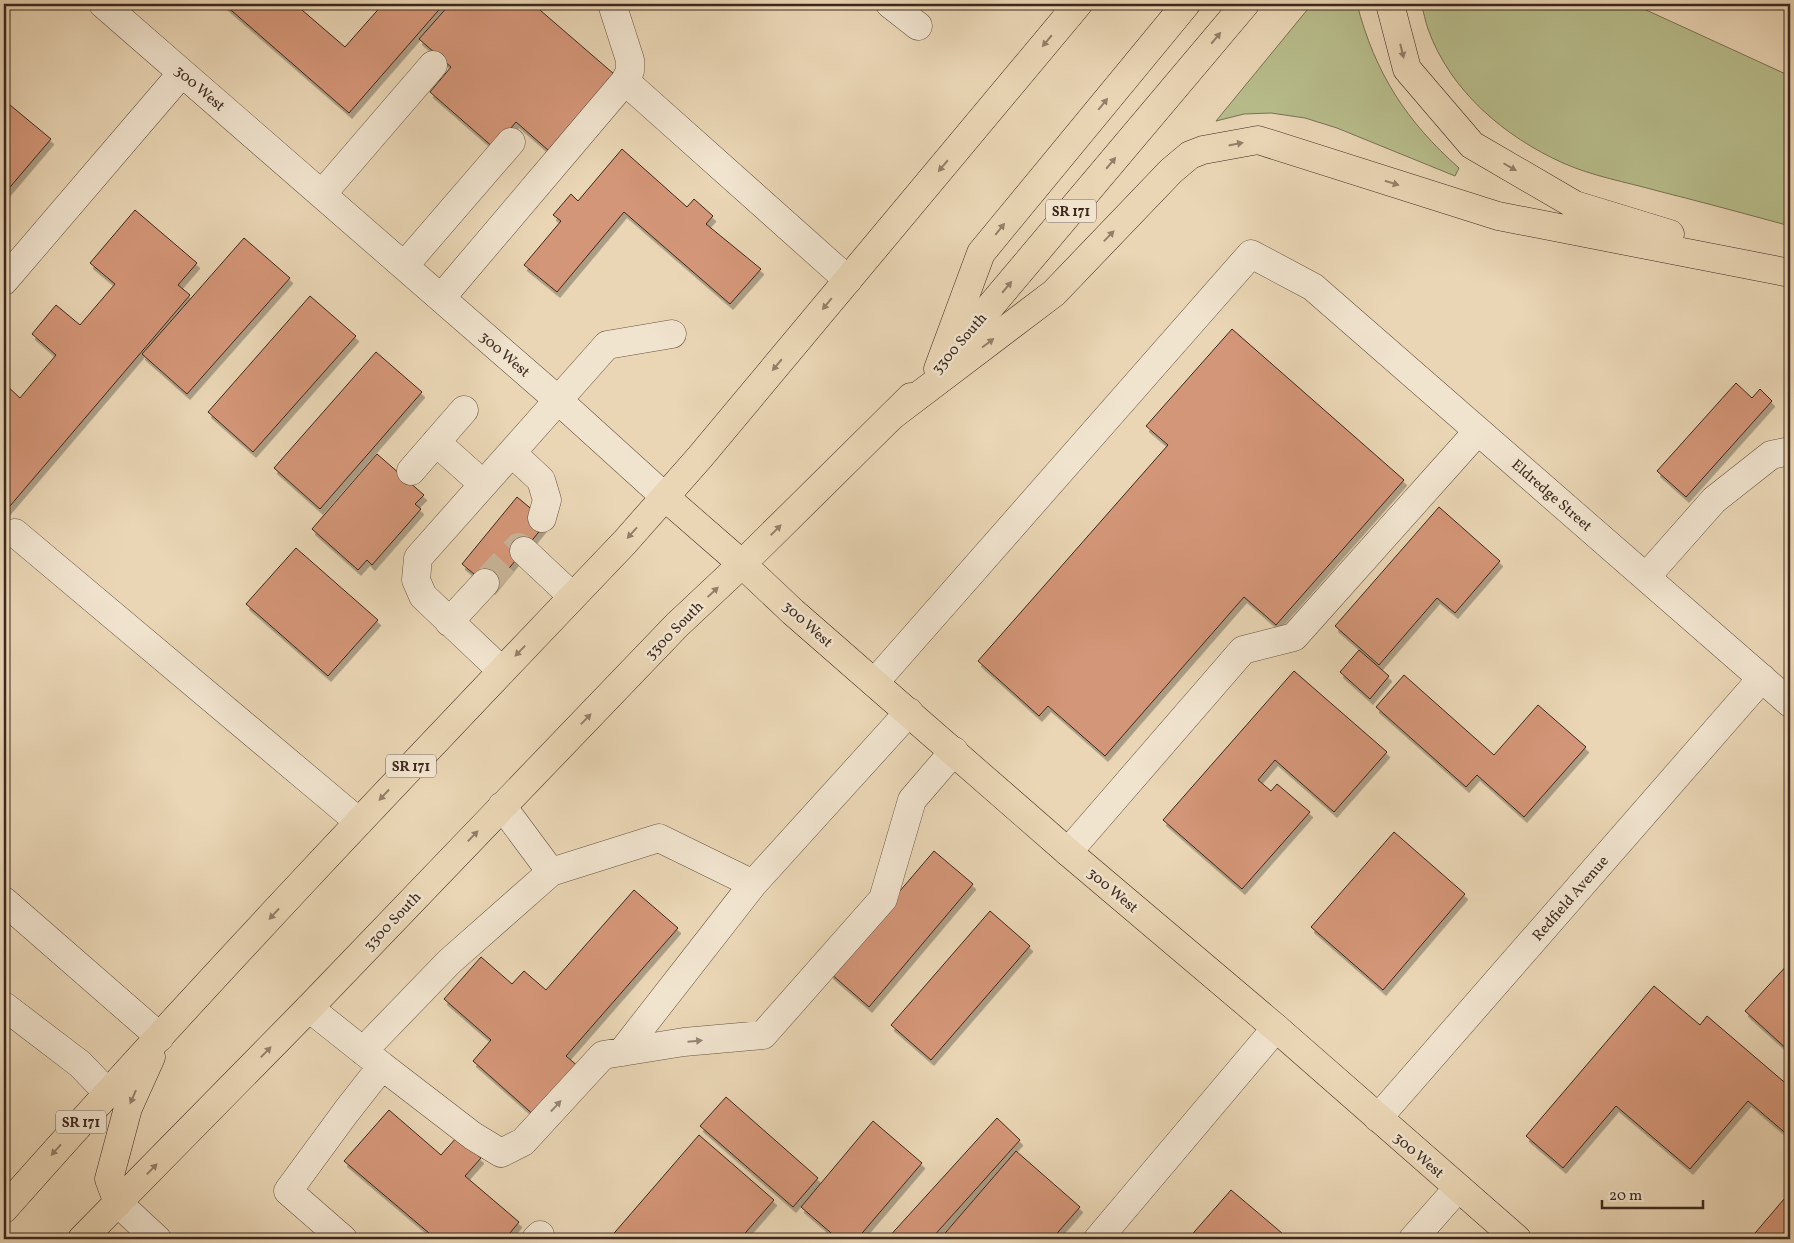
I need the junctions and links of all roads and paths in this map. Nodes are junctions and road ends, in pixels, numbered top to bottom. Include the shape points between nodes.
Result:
1 (103, 4) edge
2 (612, 4) edge
3 (890, 4) edge
4 (1186, 4) edge
5 (1245, 4) edge
6 (1390, 4) edge
7 (1071, 8) edge
8 (918, 26) dead end
9 (433, 65) dead end
10 (182, 73) junction
11 (625, 81) junction
12 (511, 142) dead end
13 (322, 194) junction
14 (404, 266) junction
15 (1790, 272) edge
16 (848, 280) junction
17 (4, 281) edge
18 (441, 298) junction
19 (672, 334) dead end
20 (938, 369) junction
21 (558, 400) junction
22 (464, 410) dead end
23 (893, 415) junction
24 (1478, 431) junction
25 (436, 442) junction
26 (1790, 450) edge
27 (512, 453) junction
28 (411, 471) dead end
29 (483, 484) junction
30 (665, 497) junction
31 (542, 518) dead end
32 (15, 533) dead end
33 (524, 551) dead end
34 (742, 564) junction
35 (1646, 577) junction
36 (485, 583) tunnel mouth
37 (572, 596) junction
38 (449, 622) junction
39 (502, 671) junction
40 (1762, 678) junction
41 (875, 682) junction
42 (1790, 703) edge
43 (909, 712) junction
44 (954, 752) junction
45 (502, 806) junction
46 (359, 822) junction
47 (1068, 852) junction
48 (551, 872) junction
49 (753, 884) junction
50 (4, 901) edge
51 (4, 1006) edge
52 (309, 1008) junction
53 (1276, 1028) junction
54 (160, 1037) junction
55 (622, 1052) junction
56 (373, 1058) junction
57 (107, 1092) junction
58 (1378, 1118) junction
59 (1458, 1188) junction
60 (118, 1203) junction
61 (4, 1209) edge
62 (82, 1239) edge
63 (157, 1239) edge
64 (343, 1239) edge
65 (1098, 1239) edge
66 (1413, 1239) edge
67 (1516, 1239) edge

1 - 10 street, 300 West
2 - 11 street via 630,60 630,71
3 - 8 street
20 -> 4 main road via 981,253
20 -> 5 main road, 3300 South / SR 171
6 -> 15 main road via 1407,69 1472,145 1575,205
7 -> 16 main road, SR 171
9 - 13 street
10 - 13 street, 300 West
10 - 17 street
11 - 16 street
11 - 18 street
12 - 14 street
13 - 14 street, 300 West
14 - 18 street, 300 West
23 -> 15 main road via 1054,293 1190,155 1258,140 1498,216
16 -> 30 main road, SR 171
18 - 21 street, 300 West
19 - 21 street via 607,345
20 - 23 main road, 3300 South / SR 171
21 - 27 street
21 - 30 street, 300 West
22 - 25 street
34 -> 23 main road, 3300 South / SR 171
24 - 35 street, Eldredge Street
24 - 41 street, Eldredge Street via 1313,287 1252,254
24 - 47 street via 1294,637 1243,650
25 - 28 street
25 - 29 street
26 - 35 street via 1771,455 1714,500
27 - 29 street
27 - 31 street via 541,480 547,500
29 - 38 street via 418,558 416,580 423,596
30 - 34 main road, 300 West
30 -> 37 main road, SR 171
32 - 46 street
33 - 37 street
34 - 41 main road, 300 West
45 -> 34 main road, 3300 South / SR 171
35 - 40 street, Eldredge Street
36 - 38 street
37 -> 39 main road, SR 171
38 - 39 street
39 -> 46 main road, SR 171
40 - 42 street, Eldredge Street
40 - 58 street, Redfield Avenue
41 - 43 main road, 300 West
43 - 44 main road, 300 West
43 - 49 street
44 - 47 main road, 300 West
55 -> 44 street via 684,1042 763,1035 883,899 912,800
45 - 48 street
52 -> 45 main road, 3300 South / SR 171
46 -> 54 main road, SR 171
47 - 53 main road, 300 West
48 - 49 street via 659,838
48 - 56 street via 449,962
49 - 55 street
50 - 54 street
51 - 57 street via 80,1064
52 - 56 street
60 -> 52 main road, 3300 South / SR 171
53 - 58 main road, 300 West
53 - 65 street
54 - 57 main road, SR 171
54 -> 60 main road via 128,1108 109,1179
56 -> 55 street via 501,1153 523,1142 603,1055
56 - 64 street via 346,1112 288,1191
57 -> 61 main road, SR 171
58 - 59 main road, 300 West
59 - 66 street
59 - 67 main road, 300 West
60 - 62 main road, 3300 South / SR 171
60 - 63 street

